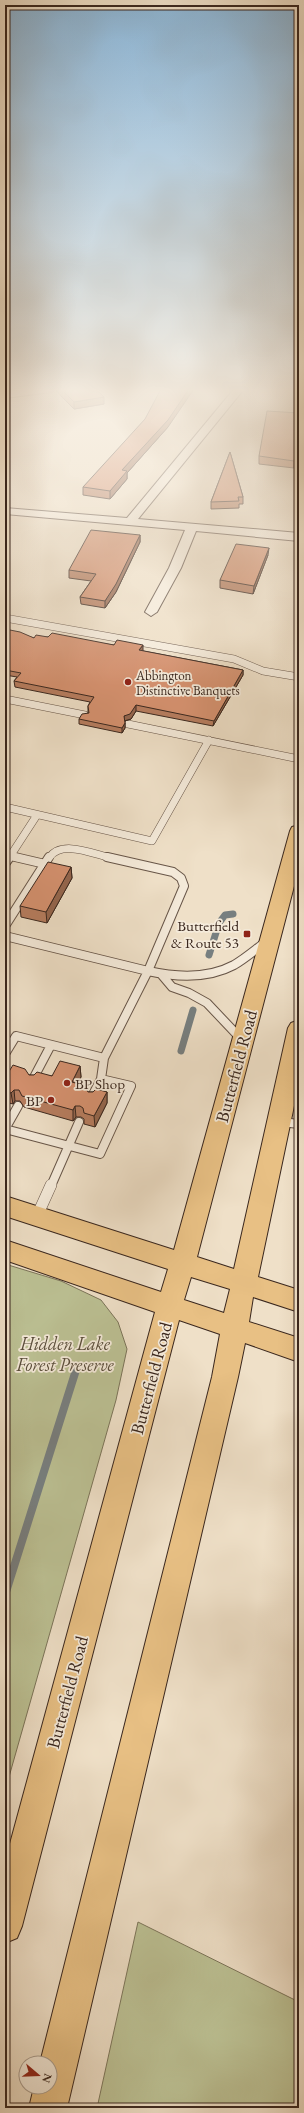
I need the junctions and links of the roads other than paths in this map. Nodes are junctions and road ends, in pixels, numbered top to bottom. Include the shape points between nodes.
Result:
1 (158, 488) edge
2 (5, 511) edge
3 (130, 522) junction
4 (192, 528) junction
5 (299, 538) edge
6 (151, 612) dead end
7 (5, 618) edge
8 (299, 677) edge
9 (5, 699) edge
10 (85, 715) edge
11 (128, 724) dead end
12 (209, 740) junction
13 (299, 759) edge
14 (5, 807) edge
15 (37, 815) junction
16 (299, 831) edge
17 (10, 856) junction
18 (5, 864) edge
19 (45, 864) junction
20 (5, 926) edge
21 (5, 936) edge
22 (268, 940) junction
23 (148, 971) junction
24 (161, 974) junction
25 (299, 1028) edge
26 (242, 1041) junction
27 (51, 1045) junction
28 (5, 1054) edge
29 (104, 1058) junction
30 (101, 1079) junction
31 (32, 1081) edge
32 (91, 1098) edge
33 (18, 1106) dead end
34 (79, 1122) dead end
35 (290, 1123) edge
36 (5, 1129) edge
37 (67, 1146) junction
38 (5, 1206) edge
39 (36, 1216) junction
40 (5, 1250) edge
41 (183, 1263) junction
42 (243, 1283) junction
43 (299, 1301) edge
44 (170, 1306) junction
45 (234, 1328) junction
46 (299, 1350) edge
47 (5, 1926) edge
48 (48, 2108) edge

1 - 3 street
2 - 3 street
3 - 4 street
4 - 5 street
4 - 6 street via 175,568
7 - 8 lane via 234,659 263,671
9 - 10 lane
11 - 12 lane
12 - 13 lane
12 - 15 lane via 152,841
14 - 15 lane
15 - 17 lane
16 - 22 main road, Butterfield Road
17 - 18 lane
17 - 19 lane
19 - 20 lane
19 - 23 lane via 52,853 67,848 173,872 181,878 184,886
21 - 23 lane
22 - 24 lane via 233,966 214,972
22 - 26 main road, Butterfield Road
23 - 24 lane
23 - 29 lane
24 - 26 lane via 172,987 208,1003
25 - 35 main road
26 - 41 main road, Butterfield Road
27 - 28 lane via 16,1036
27 - 29 lane
27 - 31 lane
29 - 30 lane
30 - 32 lane
30 - 37 lane via 131,1086 100,1154
33 - 36 lane
34 - 37 lane
35 - 42 main road
36 - 37 lane
37 - 39 lane
38 - 39 main road
39 - 41 main road
40 - 44 main road
41 - 42 main road
41 - 44 main road, Butterfield Road
42 - 43 main road
42 - 45 main road
44 - 45 main road
44 - 47 main road, Butterfield Road
45 - 46 main road
45 - 48 main road via 223,1385

